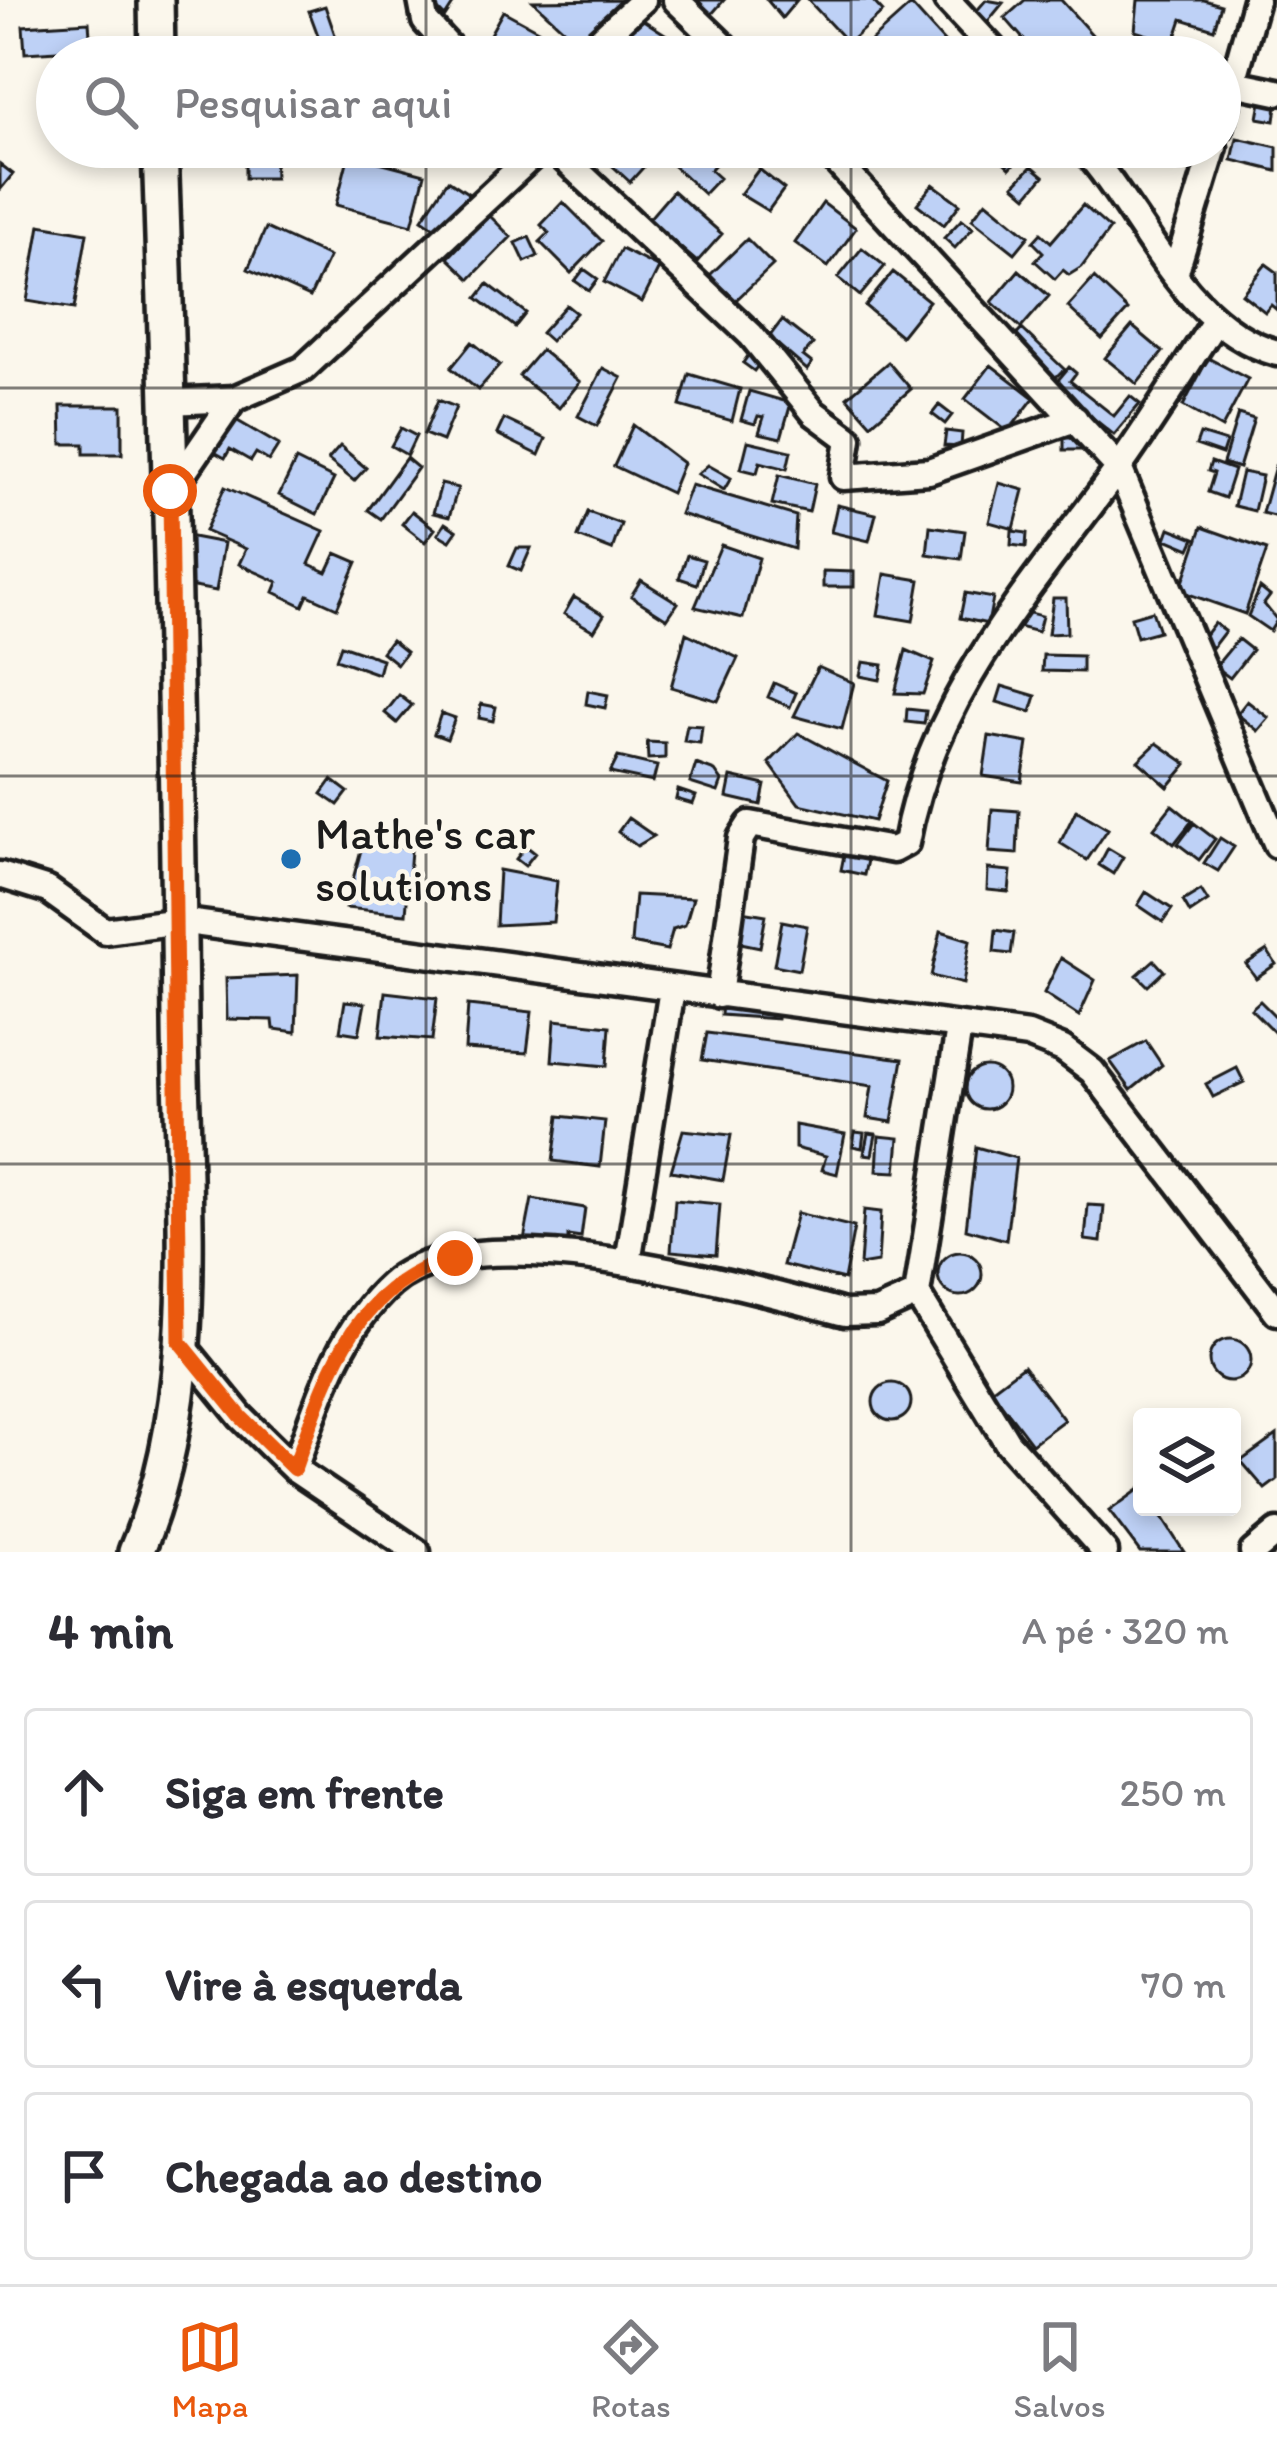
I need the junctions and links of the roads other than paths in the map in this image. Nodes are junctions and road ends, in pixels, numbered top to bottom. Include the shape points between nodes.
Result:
1 (156, 0) edge
2 (421, 0) edge
3 (643, 0) edge
4 (676, 0) edge
5 (947, 0) edge
6 (1256, 0) edge
7 (157, 36) edge
8 (439, 36) edge
9 (603, 36) edge
10 (713, 36) edge
11 (980, 36) edge
12 (1241, 57) edge
13 (1241, 84) edge
14 (1277, 92) edge
15 (161, 168) edge
16 (519, 168) edge
17 (574, 168) edge
18 (842, 168) edge
19 (1097, 168) edge
20 (1208, 168) edge
21 (1175, 274) junction
22 (1216, 320) junction
23 (1277, 353) edge
24 (233, 399) junction
25 (169, 402) junction
26 (1075, 419) junction
27 (1119, 468) junction
28 (170, 491) junction
29 (1277, 845) edge
30 (0, 875) edge
31 (179, 921) junction
32 (672, 988) junction
33 (719, 995) junction
34 (959, 1028) junction
35 (628, 1262) junction
36 (917, 1294) junction
37 (1277, 1312) edge
38 (180, 1342) junction
39 (294, 1469) junction
40 (1277, 1532) edge
41 (136, 1552) edge
42 (417, 1552) edge
43 (1105, 1552) edge
44 (1253, 1552) edge

1 - 7 street
2 - 8 street
3 - 9 street
4 - 10 street
5 - 11 street
6 - 12 street
13 - 14 street
15 - 25 street
16 - 24 street via 304,369
17 - 26 street via 751,335 802,401 848,440 843,477 928,472
18 - 26 street
19 - 21 street
20 - 21 street
21 - 22 street
22 - 23 street via 1251,346
22 - 27 street
24 - 25 street
24 - 28 street
25 - 28 street
26 - 27 street
27 - 29 street
27 - 33 street via 964,679 933,742 906,844 893,850 750,824 740,838
28 - 31 street
30 - 31 street via 48,890 105,931
31 - 32 street
31 - 38 street
32 - 33 street
32 - 35 street
33 - 34 street
34 - 36 street
34 - 37 street via 1028,1035 1092,1071
35 - 36 street via 845,1313 877,1312
35 - 39 street via 505,1252 419,1267 391,1284 343,1347
36 - 43 street via 1007,1442
38 - 39 street
38 - 41 street via 159,1487
39 - 42 street
40 - 44 street

